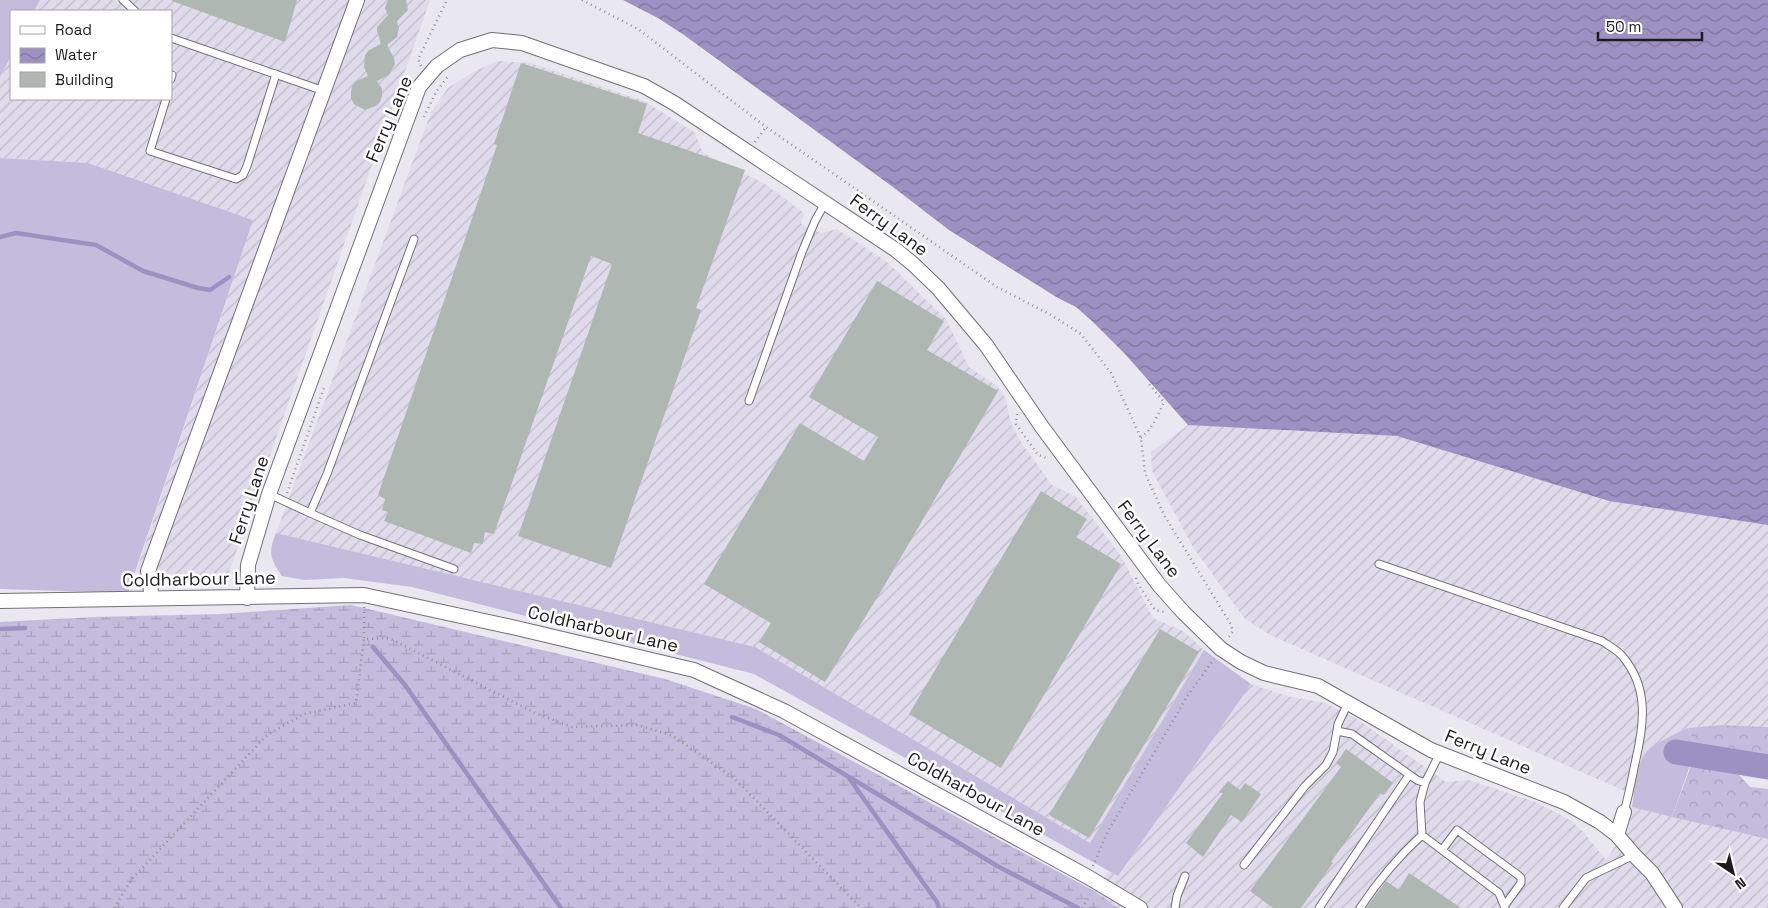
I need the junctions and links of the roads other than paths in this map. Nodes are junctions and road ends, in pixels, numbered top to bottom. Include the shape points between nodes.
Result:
1 (123, 0) edge
2 (358, 0) edge
3 (134, 10) edge
4 (172, 38) edge
5 (276, 74) junction
6 (324, 91) junction
7 (166, 100) edge
8 (825, 203) junction
9 (414, 239) dead end
10 (749, 401) dead end
11 (269, 494) junction
12 (310, 513) junction
13 (1379, 564) dead end
14 (454, 568) dead end
15 (152, 598) junction
16 (248, 598) junction
17 (0, 601) edge
18 (1348, 703) junction
19 (1337, 731) junction
20 (1440, 753) junction
21 (1410, 775) junction
22 (1425, 783) junction
23 (1624, 812) joint
24 (1617, 834) junction
25 (1422, 835) junction
26 (1442, 850) junction
27 (1634, 855) junction
28 (1244, 865) dead end
29 (1185, 876) dead end
30 (1505, 906) edge
31 (1140, 908) edge
32 (1174, 908) edge
33 (1319, 908) edge
34 (1360, 908) edge
35 (1563, 908) edge
36 (1675, 908) edge

1 - 3 lane
2 - 6 street
4 - 5 lane
5 - 6 lane
5 - 7 lane via 247,166 243,175 236,179 150,151
6 - 15 street via 148,572
8 - 10 lane via 802,252
8 - 11 street, Ferry Lane via 644,86 522,43 492,40 460,50 428,74 419,87
8 - 18 street, Ferry Lane via 896,250 938,288 986,345 1048,435 1159,585 1183,612 1241,662 1275,677 1318,686
9 - 12 lane
11 - 12 lane
11 - 16 street, Ferry Lane via 248,565
12 - 14 lane via 360,535
13 - 23 lane via 1602,641 1622,655 1634,671 1643,707 1642,729
15 - 16 street, Coldharbour Lane
15 - 17 street, Coldharbour Lane
16 - 31 street, Coldharbour Lane via 364,596 694,670 784,710
18 - 19 lane
18 - 20 street, Ferry Lane
19 - 21 lane via 1352,734
19 - 28 lane via 1333,752 1326,765 1305,786
20 - 22 lane
20 - 24 street, Ferry Lane via 1564,802
21 - 22 lane
21 - 33 lane
22 - 25 lane via 1420,802
23 - 24 street
24 - 27 street, Ferry Lane
25 - 26 lane
25 - 34 lane via 1398,858
26 - 30 lane via 1499,893
26 - 30 lane via 1457,830 1518,875 1521,883
27 - 35 lane via 1586,878
27 - 36 street, Ferry Lane via 1652,874
29 - 32 lane

